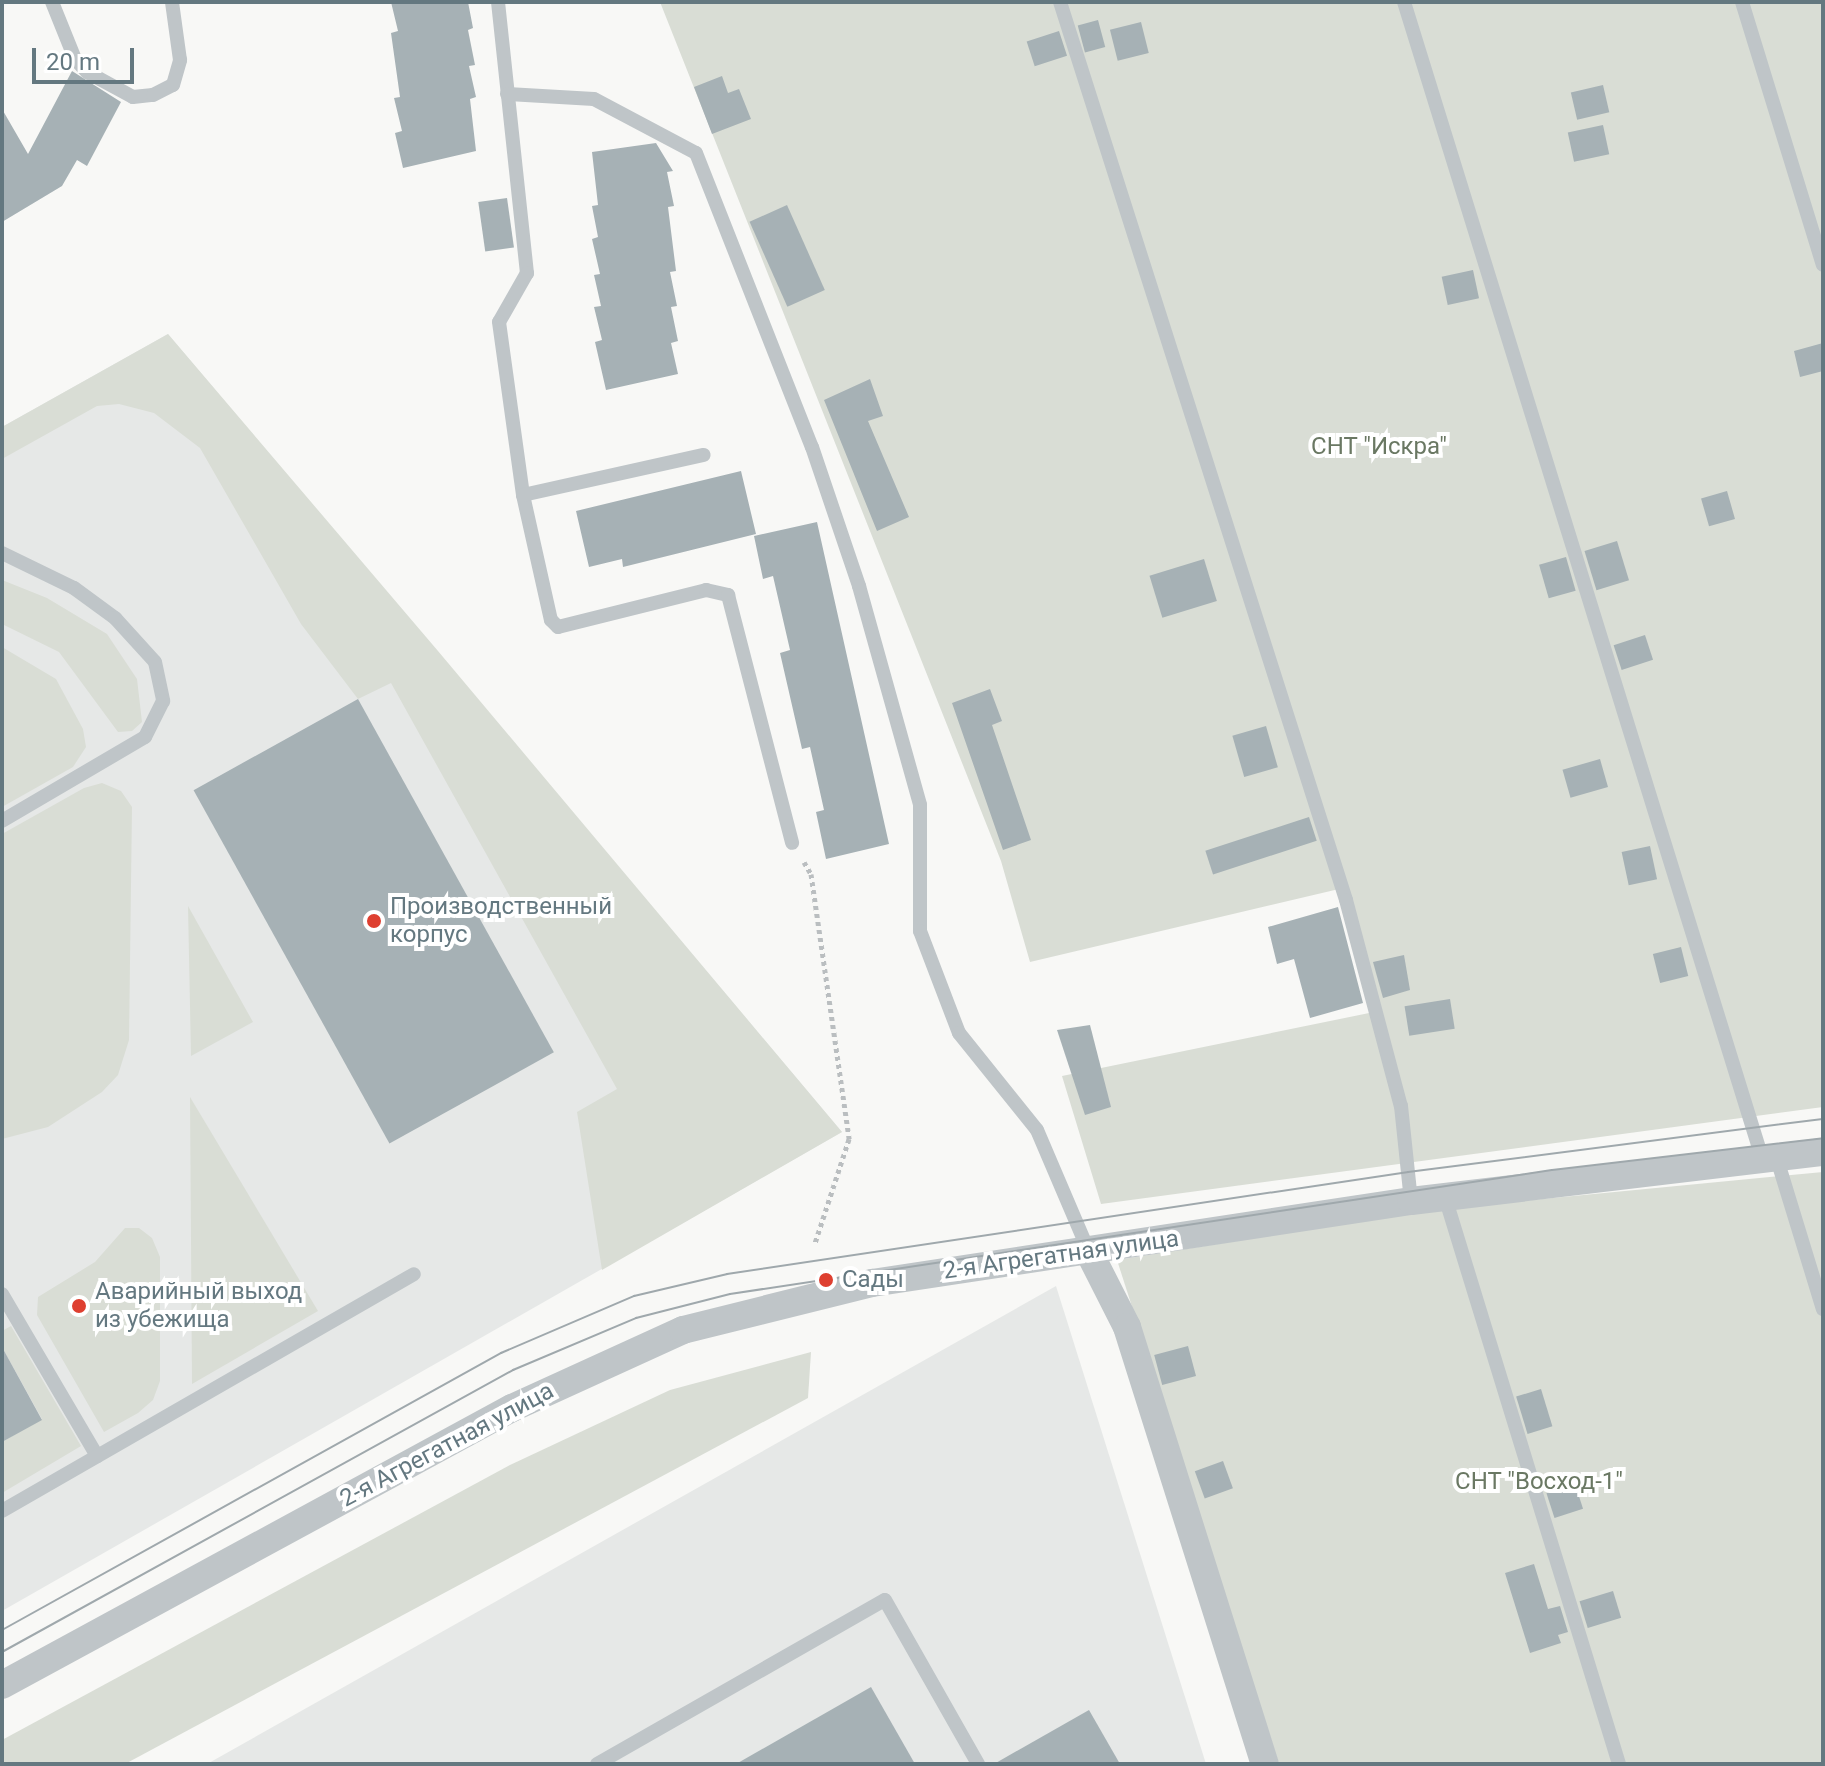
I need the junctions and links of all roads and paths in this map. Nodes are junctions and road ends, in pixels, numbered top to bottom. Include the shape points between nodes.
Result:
1 (52, 2) edge
2 (172, 2) edge
3 (498, 2) edge
4 (1060, 2) edge
5 (1404, 2) edge
6 (1742, 2) edge
7 (507, 94) junction
8 (1823, 265) edge
9 (704, 455) dead end
10 (523, 495) junction
11 (2, 553) edge
12 (2, 821) edge
13 (792, 843) joint
14 (1823, 1152) edge
15 (1770, 1160) junction
16 (1445, 1197) junction
17 (1411, 1201) junction
18 (815, 1243) dead end
19 (1089, 1252) junction
20 (414, 1274) dead end
21 (2, 1294) edge
22 (1823, 1309) edge
23 (97, 1456) junction
24 (2, 1511) edge
25 (2, 1685) edge
26 (597, 1764) edge
27 (978, 1764) edge
28 (1265, 1764) edge
29 (1619, 1764) edge

1 - 2 lane via 75,59 87,72 133,97 173,85 180,60
3 - 7 lane
4 - 17 lane via 1346,900 1401,1106
5 - 15 lane
6 - 8 lane
7 - 10 lane via 527,273 499,322
7 - 19 lane via 594,99 696,153 812,447 859,586 920,805 920,931 959,1033 1037,1130
9 - 10 lane
10 - 13 lane via 546,599 558,627 706,590 728,595
11 - 12 lane via 74,588 115,618 155,662 163,701 145,737
13 - 18 path via 811,874 849,1139
14 - 15 street, 2-я Агрегатная улица
15 - 16 street, 2-я Агрегатная улица
15 - 22 lane
16 - 17 street, 2-я Агрегатная улица
16 - 29 lane
17 - 19 street, 2-я Агрегатная улица
19 - 25 street, 2-я Агрегатная улица via 872,1283 683,1330 512,1408
19 - 28 street via 1127,1327
20 - 23 lane
21 - 23 lane
23 - 24 lane
26 - 27 lane via 885,1600

